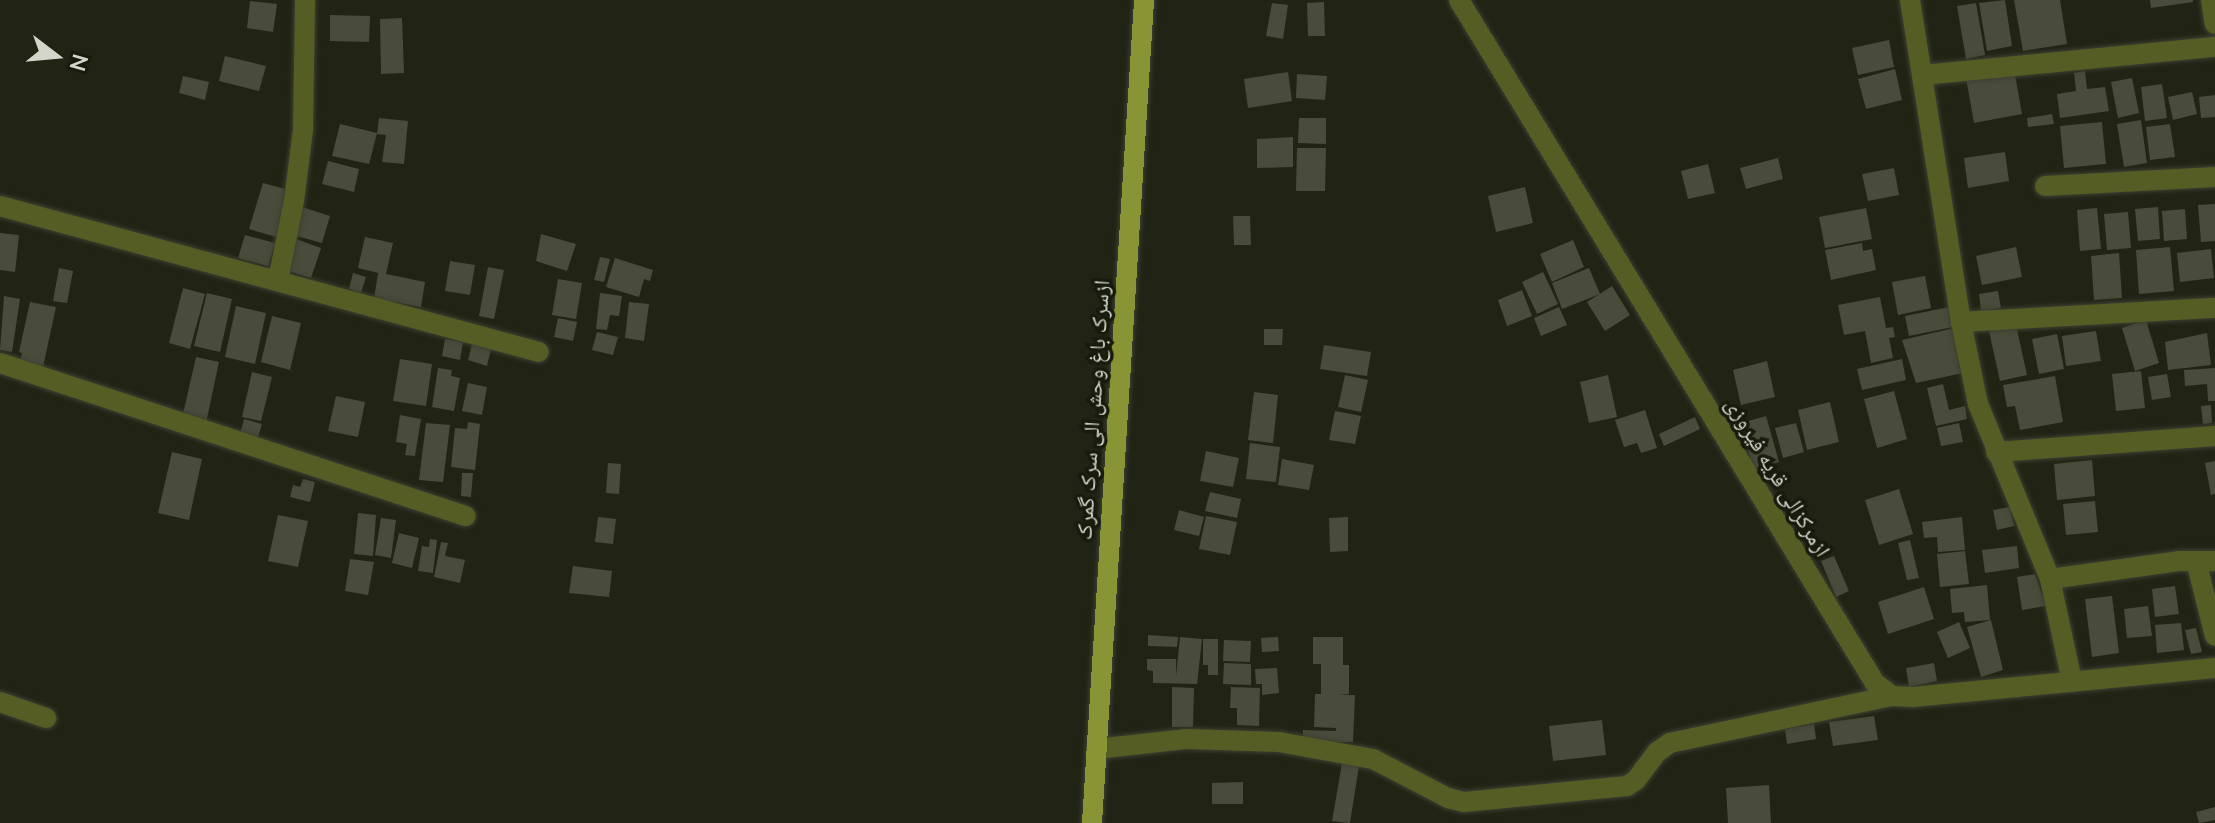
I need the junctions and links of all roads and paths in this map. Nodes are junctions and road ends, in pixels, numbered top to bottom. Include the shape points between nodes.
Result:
1 (305, 0) edge
2 (1144, 0) edge
3 (1459, 0) edge
4 (1910, 0) edge
5 (2211, 0) edge
6 (2215, 24) edge
7 (2215, 47) edge
8 (1922, 75) junction
9 (2215, 177) edge
10 (2045, 186) dead end
11 (0, 206) edge
12 (278, 280) junction
13 (2215, 308) edge
14 (1961, 322) junction
15 (539, 352) dead end
16 (0, 363) edge
17 (2215, 436) edge
18 (1996, 452) junction
19 (465, 516) dead end
20 (2206, 561) edge
21 (2050, 579) junction
22 (2215, 636) edge
23 (2215, 668) edge
24 (2072, 682) junction
25 (1892, 696) junction
26 (0, 702) edge
27 (46, 718) dead end
28 (1096, 749) junction
29 (1092, 823) edge

1 - 12 street via 303,130
2 - 28 main road, ازسرک باغ وحش الی سرک گمرک
3 - 25 street, ازمرکزالی قریه فیروزی via 1875,683
4 - 8 street
5 - 6 street
7 - 8 street
8 - 14 street
9 - 10 street
11 - 12 street
12 - 15 street
13 - 14 street
14 - 18 street via 1978,404
16 - 19 street
17 - 18 street
18 - 21 street
20 - 21 street
20 - 22 street
21 - 24 street
23 - 24 street
24 - 25 street
25 - 28 street via 1670,743 1627,786 1464,802 1373,759 1279,742 1187,739
26 - 27 street
28 - 29 main road, ازسرک باغ وحش الی سرک گمرک

